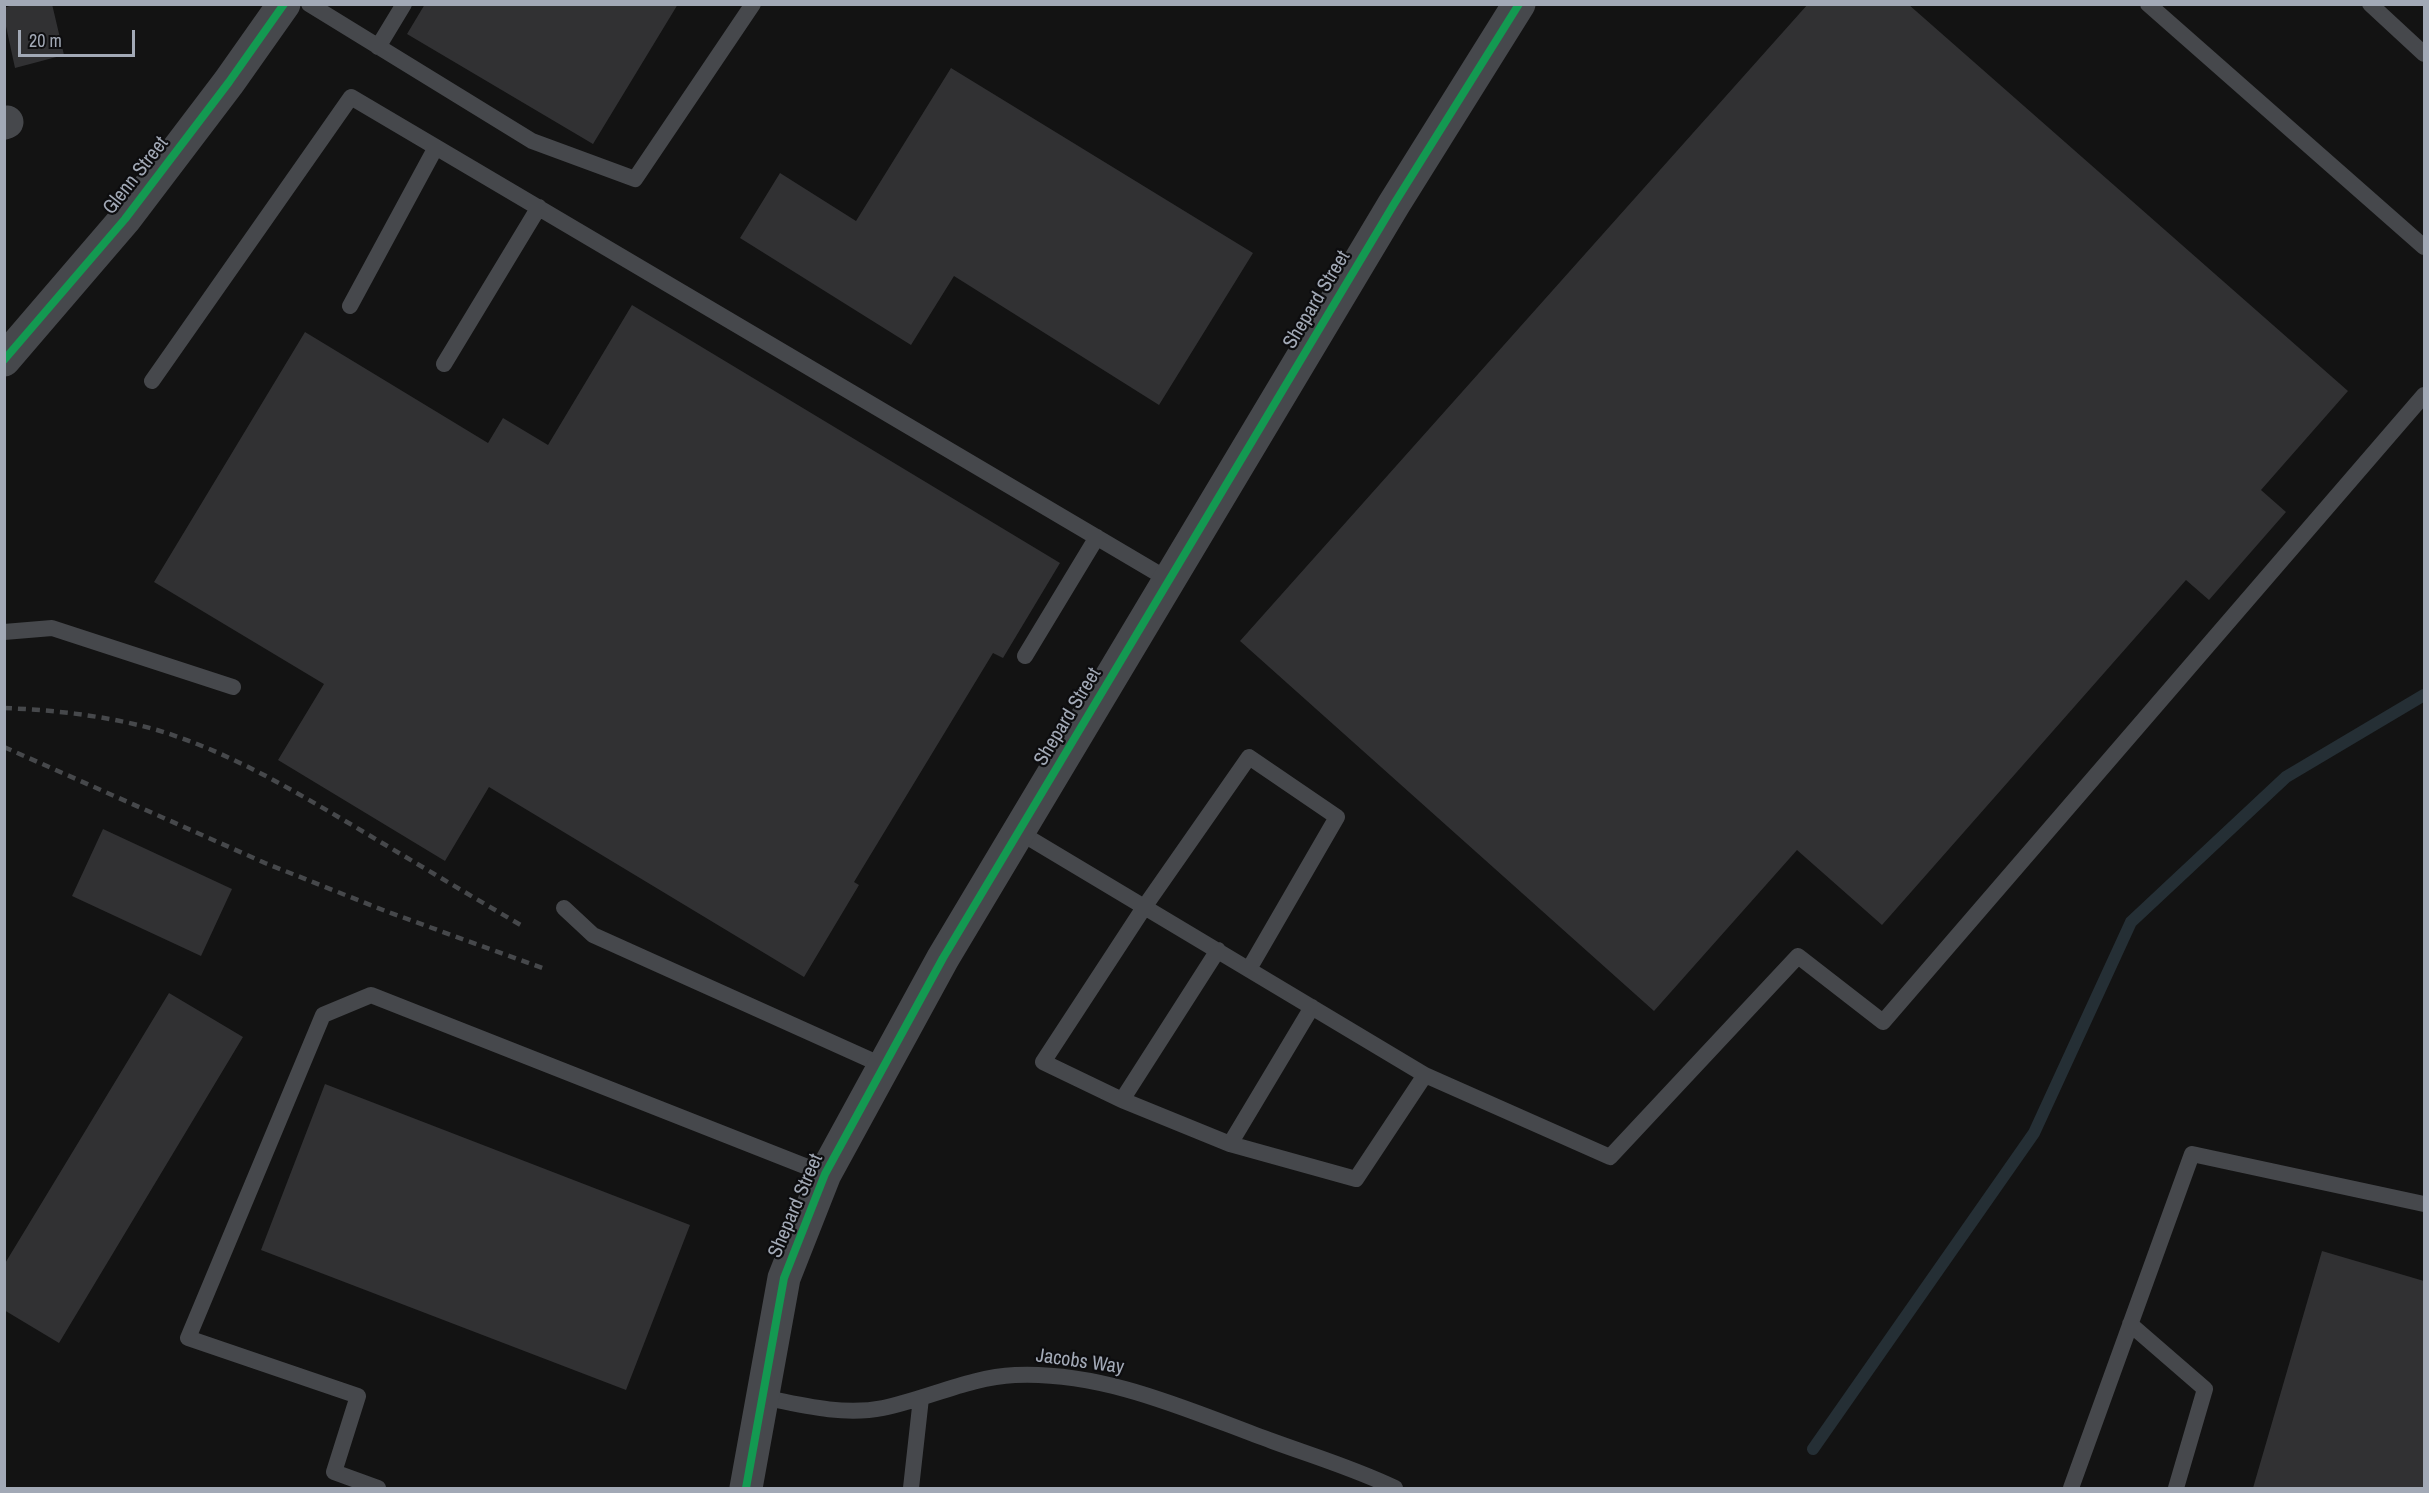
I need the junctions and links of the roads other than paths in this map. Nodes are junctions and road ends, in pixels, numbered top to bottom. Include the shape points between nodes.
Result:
1 (284, 4) edge
2 (309, 4) edge
3 (404, 4) edge
4 (753, 4) edge
5 (1519, 4) edge
6 (2148, 4) edge
7 (2370, 4) edge
8 (378, 47) junction
9 (2424, 54) edge
10 (436, 147) junction
11 (539, 207) junction
12 (2424, 247) edge
13 (350, 306) dead end
14 (4, 360) edge
15 (444, 364) dead end
16 (152, 381) dead end
17 (2424, 395) edge
18 (1097, 537) junction
19 (1169, 580) junction
20 (4, 632) edge
21 (1025, 657) dead end
22 (233, 687) dead end
23 (1019, 832) junction
24 (1145, 906) junction
25 (564, 908) dead end
26 (1218, 950) junction
27 (1249, 969) junction
28 (1312, 1007) junction
29 (884, 1066) junction
30 (1425, 1075) junction
31 (1122, 1100) junction
32 (1230, 1144) junction
33 (825, 1174) junction
34 (2424, 1204) edge
35 (2130, 1324) junction
36 (762, 1397) junction
37 (921, 1398) junction
38 (1389, 1485) edge
39 (378, 1488) edge
40 (746, 1488) edge
41 (911, 1488) edge
42 (2071, 1488) edge
43 (2176, 1488) edge

1 - 14 street, Glenn Street via 125,219
2 - 8 lane
3 - 8 lane
4 - 8 lane via 635,179 532,141
5 - 19 street, Shepard Street
6 - 12 lane
7 - 9 lane
10 - 11 lane
10 - 13 lane
10 - 16 lane via 351,97
11 - 15 lane
11 - 18 lane
17 - 30 lane via 1883,1022 1798,956 1610,1157
18 - 19 lane
18 - 21 lane
19 - 23 street, Shepard Street
20 - 22 lane via 52,628
23 - 24 lane
23 - 29 street, Shepard Street
24 - 26 lane
24 - 27 lane via 1249,757 1337,818
24 - 31 lane via 1042,1062
25 - 29 lane via 593,935
26 - 27 lane
26 - 31 lane
27 - 28 lane
28 - 30 lane
28 - 32 lane
29 - 33 street, Shepard Street
30 - 32 lane via 1356,1179
31 - 32 lane
33 - 36 street, Shepard Street via 784,1278
33 - 39 lane via 371,995 323,1015 188,1338 358,1396 334,1472
34 - 35 lane via 2192,1154
35 - 42 lane
35 - 43 lane via 2205,1389
36 - 37 lane, Jacobs Way via 813,1408 858,1411
36 - 40 street, Shepard Street
37 - 38 lane, Jacobs Way via 1015,1375 1090,1382 1150,1396
37 - 41 lane

